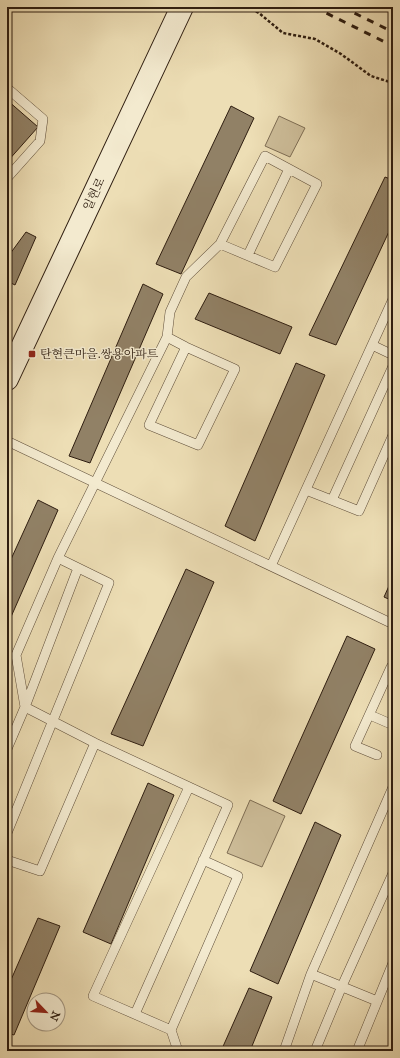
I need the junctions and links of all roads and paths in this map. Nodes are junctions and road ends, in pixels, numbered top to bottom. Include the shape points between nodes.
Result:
1 (247, 7) edge
2 (182, 8) edge
3 (393, 83) edge
4 (7, 88) edge
5 (289, 169) junction
6 (7, 178) edge
7 (220, 244) junction
8 (248, 256) junction
9 (393, 299) edge
10 (167, 337) junction
11 (372, 345) junction
12 (186, 347) junction
13 (393, 355) edge
14 (393, 366) edge
15 (7, 379) edge
16 (393, 435) edge
17 (7, 441) edge
18 (95, 482) junction
19 (306, 490) junction
20 (332, 500) junction
21 (58, 558) junction
22 (271, 566) junction
23 (78, 568) junction
24 (393, 624) edge
25 (391, 667) dead end
26 (25, 707) junction
27 (370, 715) junction
28 (53, 721) junction
29 (393, 725) edge
30 (95, 743) junction
31 (7, 749) edge
32 (378, 755) dead end
33 (189, 787) junction
34 (393, 787) edge
35 (7, 833) edge
36 (204, 860) junction
37 (8, 861) edge
38 (393, 873) edge
39 (393, 963) edge
40 (312, 974) junction
41 (342, 986) junction
42 (377, 1001) junction
43 (135, 1014) junction
44 (171, 1030) junction
45 (178, 1051) edge
46 (284, 1051) edge
47 (315, 1051) edge
48 (357, 1051) edge

1 - 3 path via 259,13 283,33 315,39 371,76
2 - 15 main road, 일현로
4 - 6 lane via 42,119 40,141
5 - 7 lane via 265,156
5 - 8 lane
5 - 8 lane via 316,184 275,267
7 - 8 lane
7 - 10 lane via 186,277 170,312
9 - 11 lane
10 - 12 lane
10 - 18 lane
11 - 13 lane
11 - 19 lane
12 - 12 lane via 235,370 198,445 148,425
14 - 20 lane
16 - 20 lane via 359,511
17 - 18 lane
18 - 21 lane
18 - 22 lane
19 - 20 lane
19 - 22 lane
21 - 23 lane
21 - 26 lane via 16,655
22 - 24 lane
23 - 26 lane
23 - 28 lane via 109,583
25 - 27 lane
26 - 28 lane
26 - 31 lane
27 - 29 lane
27 - 32 lane via 355,746
28 - 30 lane
28 - 35 lane
30 - 33 lane
30 - 37 lane via 40,871
33 - 36 lane via 228,805
33 - 43 lane via 92,996
34 - 40 lane
36 - 43 lane
36 - 44 lane via 238,876
38 - 41 lane
39 - 42 lane
40 - 41 lane
40 - 46 lane
41 - 42 lane
41 - 47 lane
42 - 48 lane
43 - 44 lane
44 - 45 lane

